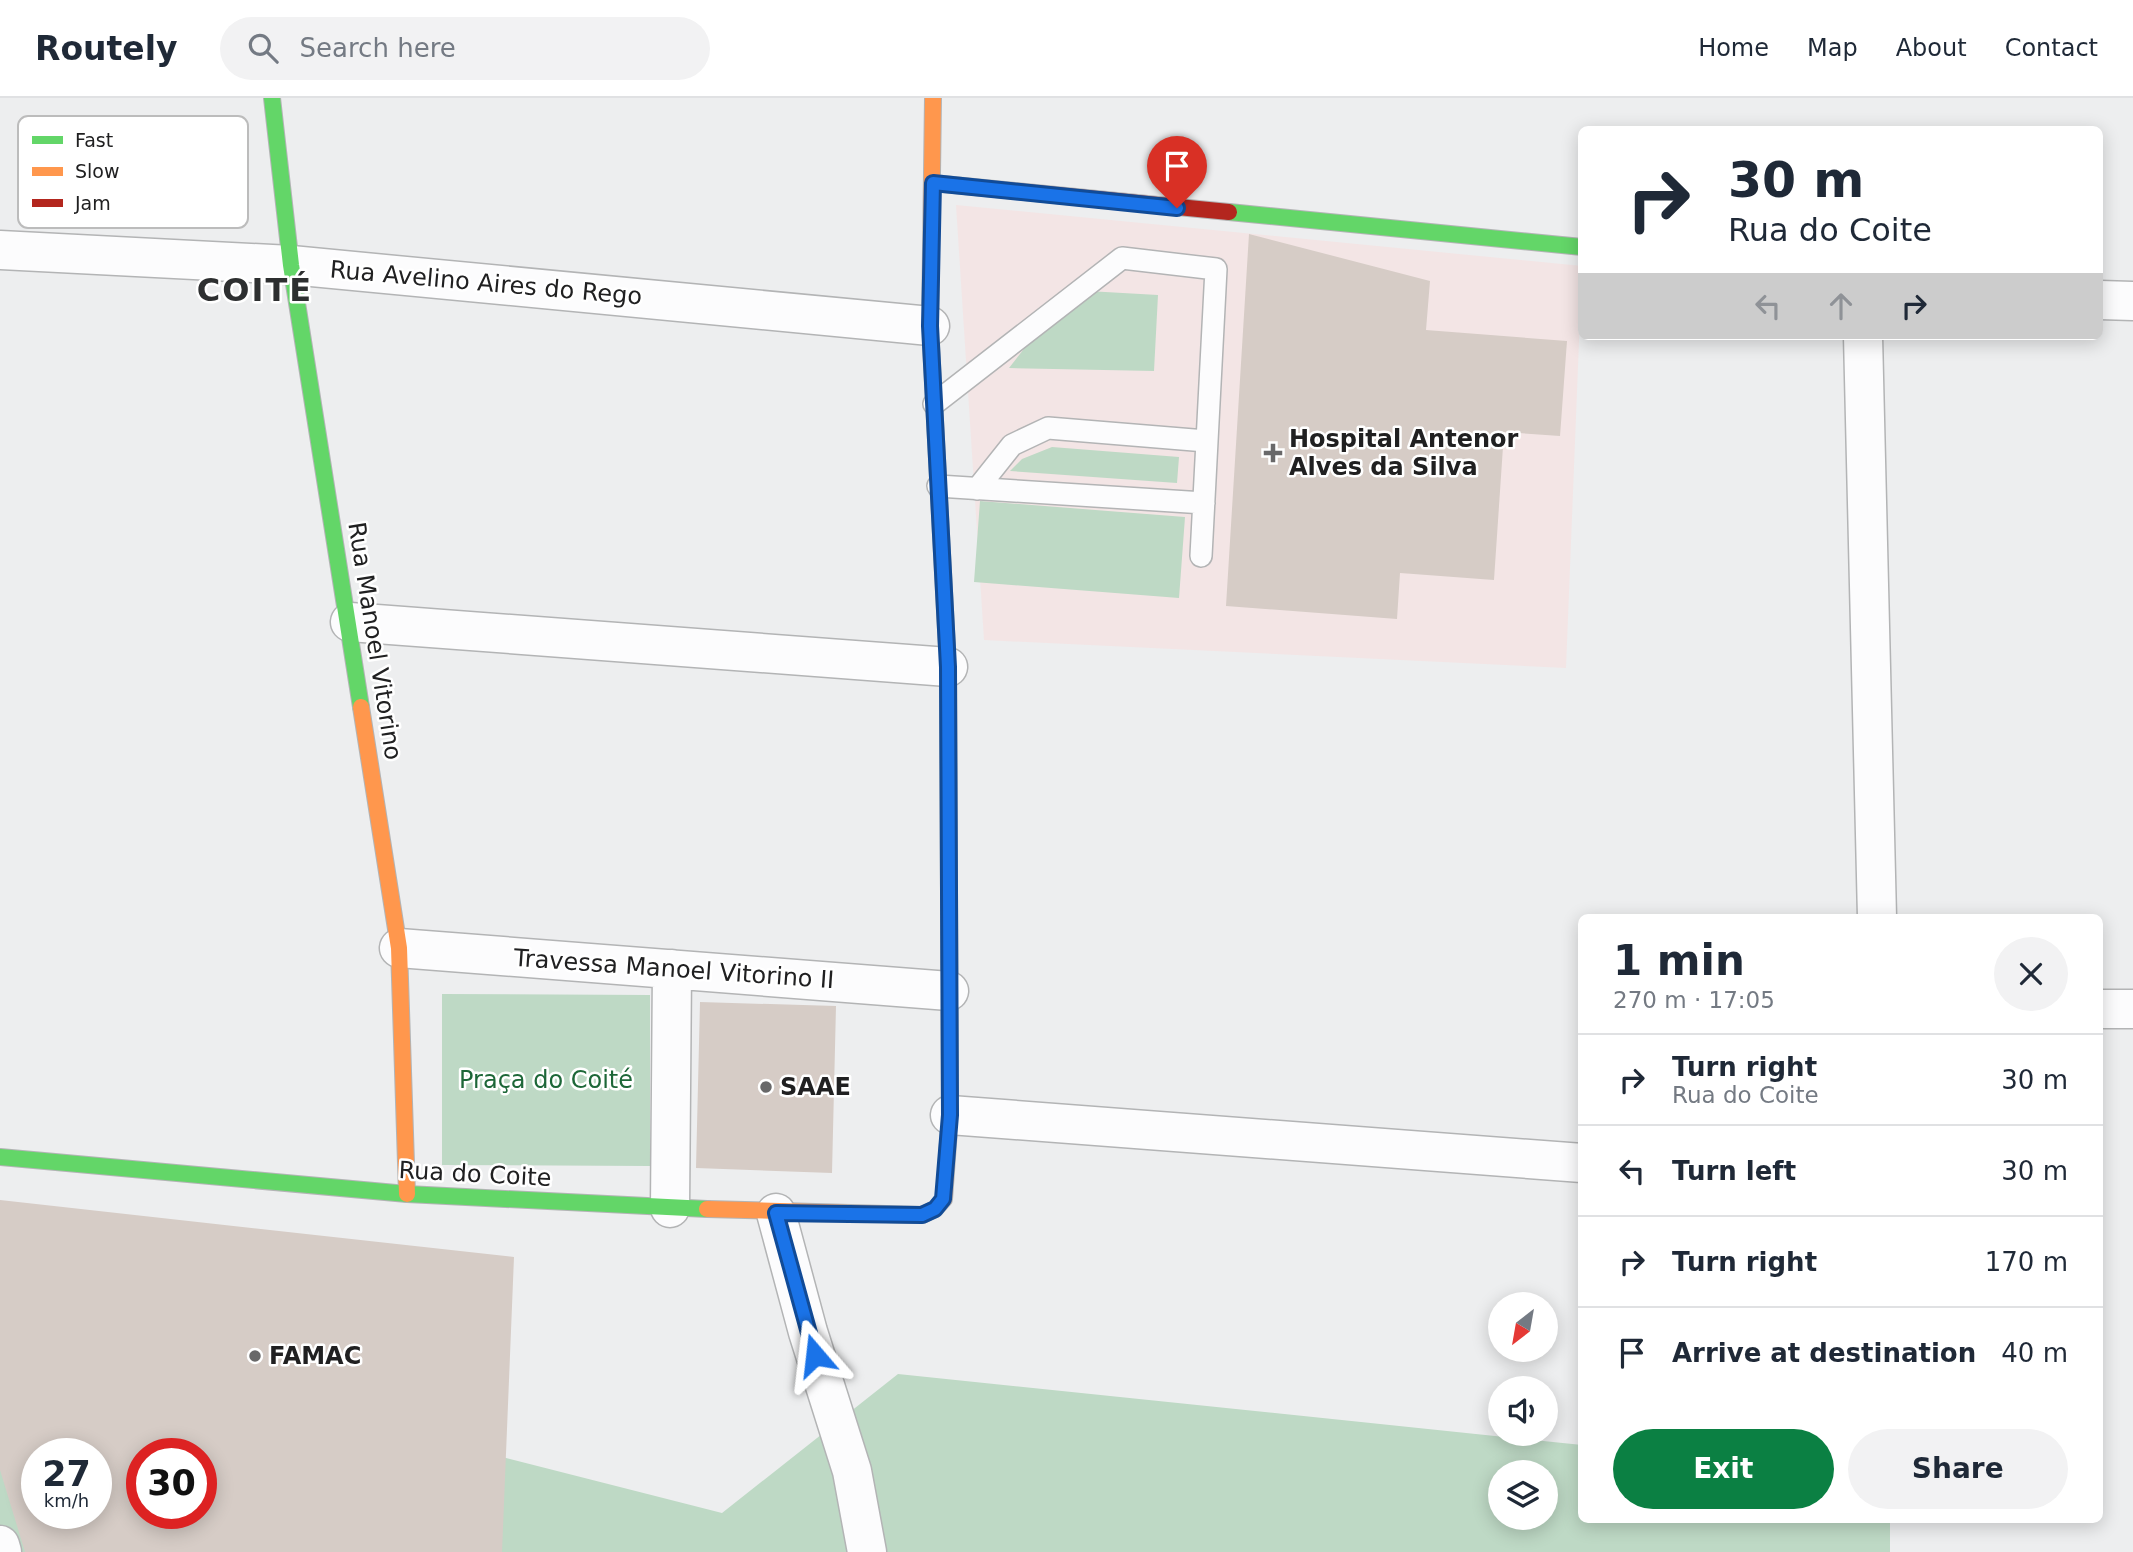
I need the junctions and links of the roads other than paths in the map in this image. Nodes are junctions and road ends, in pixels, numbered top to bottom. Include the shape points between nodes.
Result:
1 (272, 98) edge
2 (933, 98) edge
3 (933, 183) junction
4 (1578, 247) edge
5 (0, 250) edge
6 (291, 265) junction
7 (2103, 300) edge
8 (2133, 301) edge
9 (930, 326) junction
10 (1863, 340) edge
11 (934, 404) junction
12 (1206, 441) junction
13 (938, 486) junction
14 (977, 489) junction
15 (1204, 503) junction
16 (1201, 556) dead end
17 (350, 622) junction
18 (948, 667) junction
19 (1877, 914) edge
20 (399, 948) junction
21 (672, 969) junction
22 (949, 991) junction
23 (2103, 1009) edge
24 (2133, 1009) edge
25 (950, 1115) junction
26 (0, 1157) edge
27 (1578, 1163) edge
28 (407, 1194) junction
29 (670, 1208) junction
30 (776, 1213) junction
31 (0, 1545) edge
32 (2, 1552) edge
33 (867, 1552) edge

1 - 6 street, Rua Manoel Vitorino
2 - 3 street
3 - 4 street
3 - 9 street
5 - 6 street, Rua Avelino Aires do Rego
6 - 9 street, Rua Avelino Aires do Rego
6 - 17 street, Rua Manoel Vitorino
7 - 8 street
9 - 11 street
10 - 19 street
11 - 12 lane via 1122,258 1216,269
11 - 13 street
12 - 14 lane via 1048,428 1012,445
12 - 15 lane
13 - 14 lane
13 - 18 street
14 - 15 lane
15 - 16 lane
17 - 18 street
17 - 20 street, Rua Manoel Vitorino
18 - 22 street
20 - 21 street, Travessa Manoel Vitorino II
20 - 28 street, Rua Manoel Vitorino
21 - 22 street, Travessa Manoel Vitorino II
21 - 29 street
22 - 25 street
23 - 24 street
25 - 27 street
25 - 30 street, Rua do Coite via 943,1199 935,1209 922,1215
26 - 28 street, Rua do Coite
28 - 29 street, Rua do Coite
29 - 30 street, Rua do Coite
30 - 33 street via 852,1471
31 - 32 street

